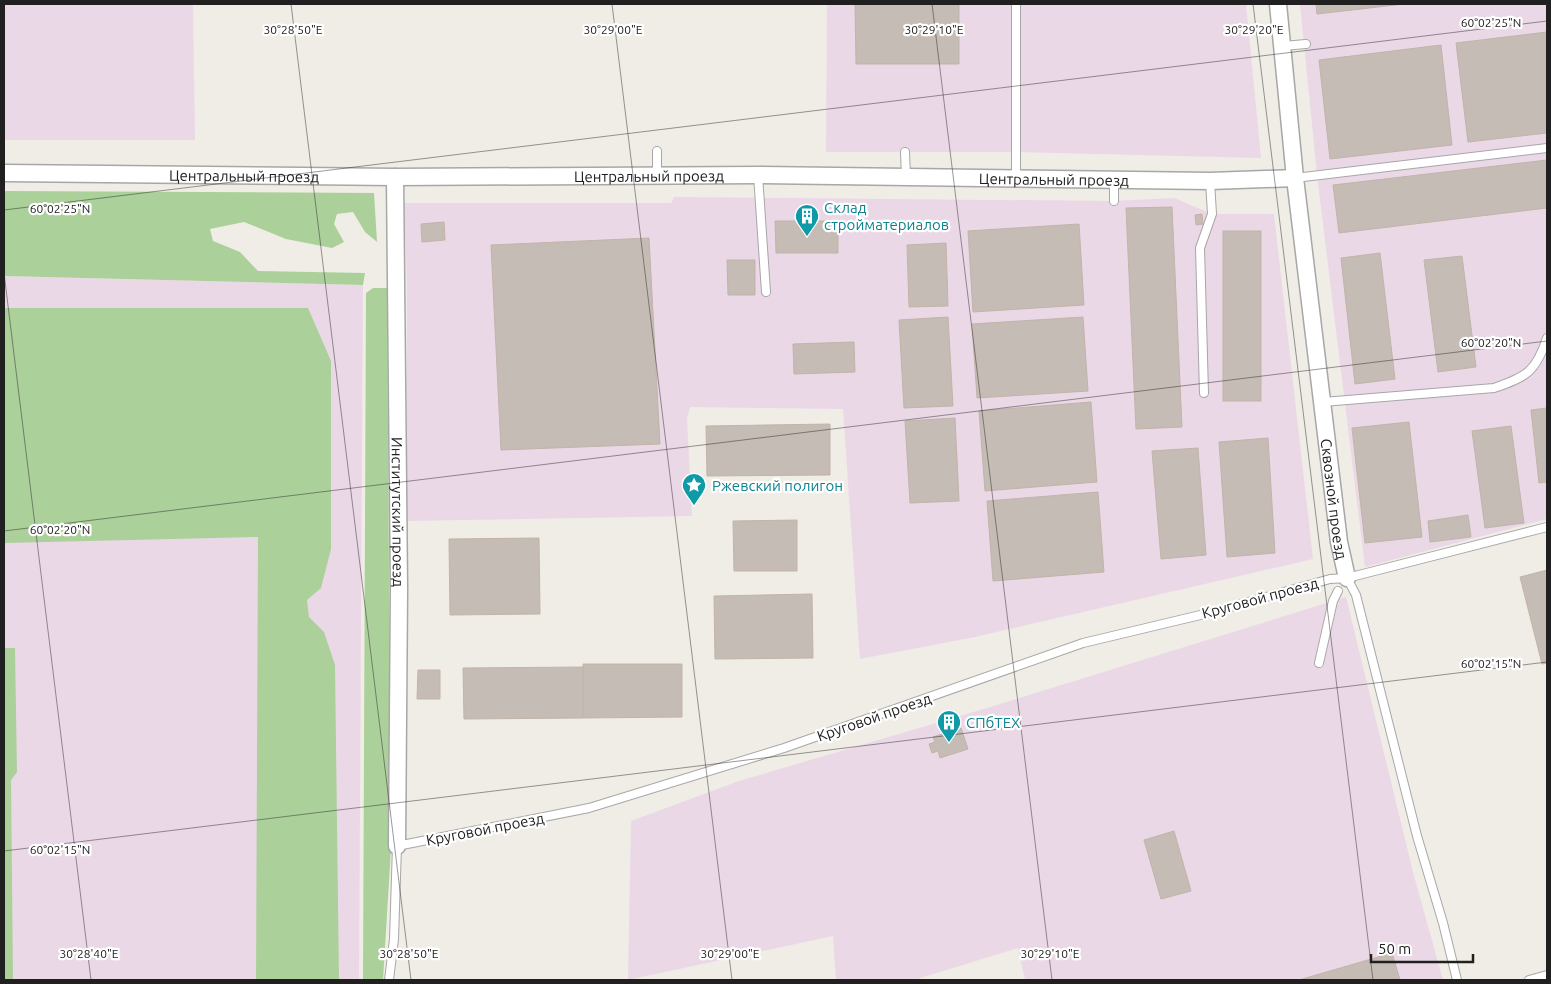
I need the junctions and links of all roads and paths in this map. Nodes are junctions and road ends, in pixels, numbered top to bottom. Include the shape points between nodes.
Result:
1 (1016, 4) edge
2 (1278, 4) edge
3 (1306, 44) dead end
4 (1283, 46) junction
5 (1547, 148) edge
6 (657, 151) dead end
7 (905, 152) dead end
8 (4, 173) edge
9 (758, 175) junction
10 (658, 176) junction
11 (395, 177) junction
12 (906, 177) junction
13 (1016, 178) junction
14 (1295, 178) junction
15 (1114, 180) junction
16 (1210, 181) junction
17 (1114, 200) dead end
18 (766, 292) dead end
19 (1547, 338) edge
20 (1204, 393) dead end
21 (1323, 402) junction
22 (1547, 527) edge
23 (1343, 585) junction
24 (1319, 663) dead end
25 (397, 846) junction
26 (1547, 975) edge
27 (388, 980) edge
28 (1457, 980) edge
29 (1529, 980) edge

1 - 13 lane
2 - 4 street, Сквозной проезд
3 - 4 lane
4 - 14 street, Сквозной проезд
5 - 14 lane
6 - 10 lane
7 - 12 lane
8 - 11 street, Центральный проезд
9 - 10 street, Центральный проезд
9 - 12 street, Центральный проезд
9 - 18 lane
10 - 11 street, Центральный проезд
11 - 25 street, Институтский проезд via 402,588
12 - 13 street, Центральный проезд
13 - 15 street, Центральный проезд
14 - 16 street, Центральный проезд
14 - 21 street, Сквозной проезд
15 - 16 street, Центральный проезд
15 - 17 lane
16 - 20 lane via 1212,214 1200,248
19 - 21 lane via 1541,358 1521,379 1494,388
21 - 23 street, Сквозной проезд
22 - 23 lane, Круговой проезд
23 - 24 lane via 1333,601
23 - 25 lane, Круговой проезд via 1330,579 1213,612 1083,643 784,748 589,808
23 - 28 lane, Сквозной проезд via 1356,595
25 - 27 lane via 394,939
26 - 29 lane

